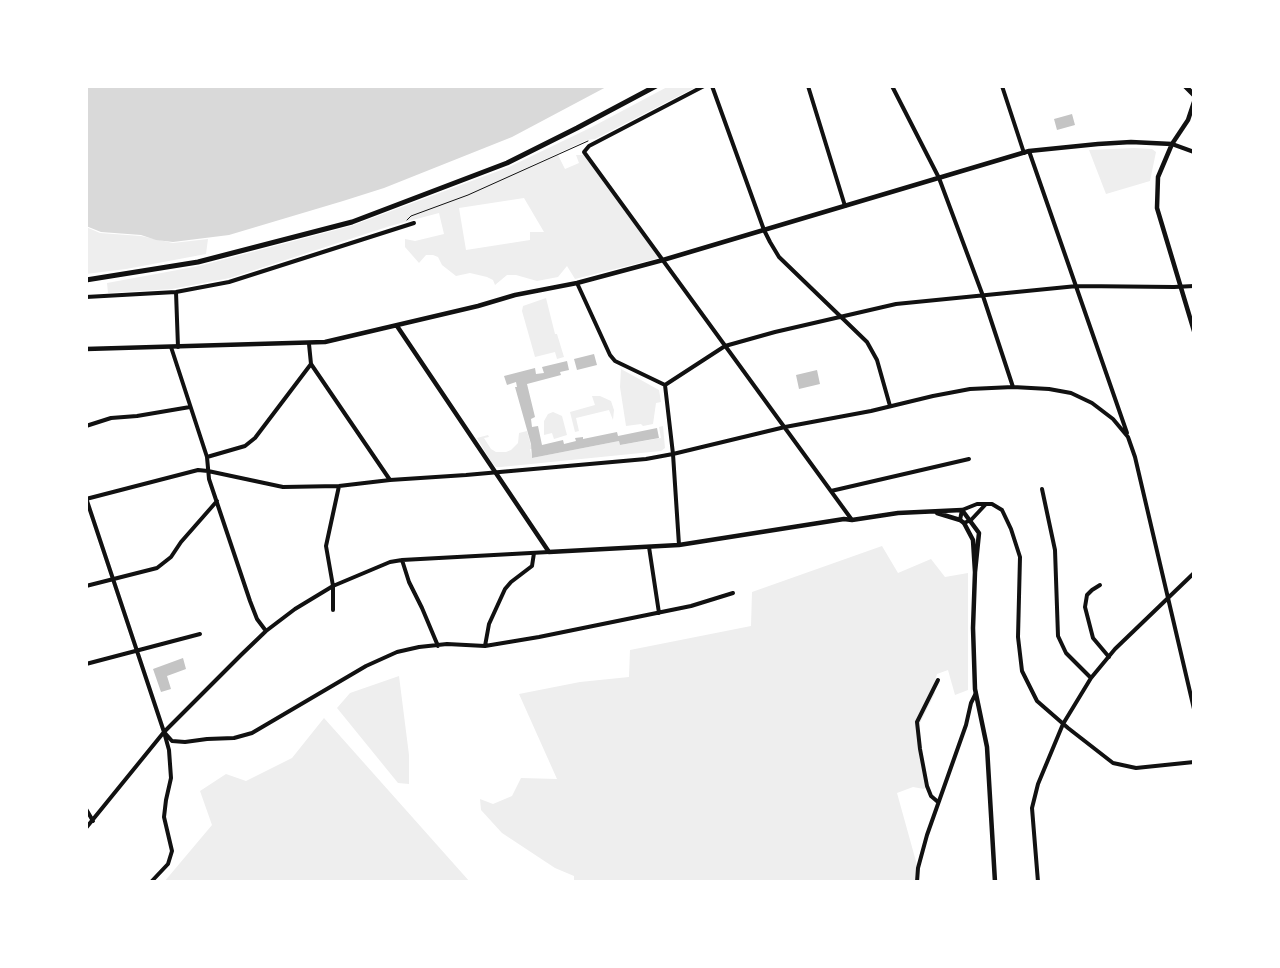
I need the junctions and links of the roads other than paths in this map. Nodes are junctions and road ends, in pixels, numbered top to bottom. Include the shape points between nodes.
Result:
1 (656, 86) edge
2 (704, 86) edge
3 (712, 86) edge
4 (808, 86) edge
5 (892, 86) edge
6 (1002, 86) edge
7 (1185, 86) edge
8 (1193, 86) edge
9 (1194, 96) edge
10 (1194, 102) edge
11 (1194, 115) edge
12 (1188, 120) junction
13 (1172, 144) junction
14 (1027, 152) junction
15 (1194, 152) edge
16 (939, 178) junction
17 (845, 206) junction
18 (414, 223) dead end
19 (764, 230) junction
20 (663, 260) junction
21 (86, 280) edge
22 (577, 282) junction
23 (1076, 286) junction
24 (1181, 286) junction
25 (1194, 286) edge
26 (176, 292) junction
27 (983, 296) junction
28 (86, 297) edge
29 (842, 316) junction
30 (397, 326) junction
31 (1194, 331) edge
32 (309, 344) junction
33 (725, 346) junction
34 (171, 347) junction
35 (178, 347) junction
36 (86, 349) edge
37 (311, 364) junction
38 (665, 385) junction
39 (1013, 387) junction
40 (890, 406) junction
41 (190, 407) junction
42 (86, 426) edge
43 (785, 428) junction
44 (1128, 437) junction
45 (673, 454) junction
46 (207, 457) junction
47 (969, 458) dead end
48 (208, 471) junction
49 (496, 472) junction
50 (390, 480) junction
51 (339, 486) junction
52 (1042, 489) dead end
53 (831, 491) junction
54 (86, 498) edge
55 (217, 501) junction
56 (986, 504) junction
57 (962, 510) junction
58 (934, 512) junction
59 (852, 520) junction
60 (971, 520) junction
61 (962, 522) junction
62 (679, 545) junction
63 (649, 547) junction
64 (549, 552) junction
65 (534, 553) junction
66 (402, 560) junction
67 (975, 572) junction
68 (1194, 573) edge
69 (114, 579) junction
70 (1100, 585) dead end
71 (86, 586) edge
72 (333, 586) junction
73 (733, 593) dead end
74 (1167, 599) junction
75 (333, 610) dead end
76 (659, 613) junction
77 (266, 631) junction
78 (200, 634) dead end
79 (438, 646) junction
80 (485, 646) junction
81 (137, 650) junction
82 (1109, 657) junction
83 (86, 664) edge
84 (1091, 678) junction
85 (938, 680) dead end
86 (976, 693) junction
87 (1194, 708) edge
88 (1063, 724) junction
89 (164, 732) junction
90 (1194, 762) edge
91 (938, 802) junction
92 (86, 809) edge
93 (92, 821) junction
94 (86, 828) edge
95 (151, 882) edge
96 (916, 882) edge
97 (995, 882) edge
98 (1038, 882) edge

1 - 21 main road via 507,163 352,222 198,262
2 - 20 street via 596,142 584,152
3 - 19 street
4 - 17 street
5 - 16 street
6 - 14 street
7 - 9 main road
8 - 9 main road
10 - 12 street
11 - 12 street
12 - 13 street
13 - 14 street via 1088,144
13 - 15 street
13 - 24 street via 1158,177 1157,208
14 - 16 street
14 - 23 street
16 - 17 street
16 - 27 street
17 - 19 street
18 - 26 street via 228,282
19 - 20 street
19 - 29 street via 779,256
20 - 22 street
20 - 33 street
22 - 30 street
22 - 38 street via 615,361
23 - 24 street
23 - 27 street
23 - 44 street
24 - 25 street
24 - 31 street
26 - 28 street
26 - 35 street
27 - 29 street via 896,304
27 - 39 street
29 - 33 street
29 - 40 street via 873,350
30 - 32 street
30 - 49 street
32 - 35 street
32 - 37 street
33 - 38 street
33 - 43 street
34 - 35 street
34 - 36 street
34 - 41 street
37 - 46 street via 255,438 245,446
37 - 50 street
38 - 45 street
39 - 40 street via 970,389
39 - 44 street via 1071,393 1113,418
40 - 43 street
41 - 42 street via 111,418
41 - 46 street
43 - 45 street
43 - 53 street
44 - 74 street
45 - 49 street
45 - 62 street
46 - 48 street
47 - 53 street
48 - 51 street via 282,487
48 - 54 street via 198,470
48 - 55 street
49 - 50 street
49 - 64 street
50 - 51 street
51 - 72 street via 326,546
52 - 84 street via 1055,550 1058,636 1066,653
53 - 59 street
54 - 69 street
55 - 69 street via 171,557 157,568
55 - 77 street via 250,601
56 - 57 street
56 - 60 street
56 - 88 street via 1002,510 1020,557 1018,637 1022,671 1037,701
57 - 58 street
57 - 60 street
57 - 61 street
58 - 59 street via 898,513
58 - 61 street
59 - 62 street
60 - 61 street
60 - 67 street via 979,533
61 - 67 street via 973,540
62 - 63 street
63 - 64 street
63 - 76 street
64 - 65 street
65 - 66 street
65 - 80 street via 532,566 505,589 489,624
66 - 72 street
66 - 79 street
67 - 86 street
68 - 74 street
69 - 71 street
69 - 81 street
70 - 82 street via 1087,596 1085,607 1094,638
72 - 75 street
72 - 77 street
73 - 76 street
74 - 82 street
74 - 87 street
76 - 80 street
77 - 89 street
78 - 81 street
79 - 80 street
79 - 89 street via 397,652 366,666 252,733 234,738 185,742 172,740
81 - 83 street
81 - 89 street
82 - 84 street
84 - 88 street
85 - 91 street via 917,722 927,786
86 - 91 street
86 - 97 street via 986,747
88 - 90 street via 1113,763 1136,768
88 - 98 street via 1040,777 1032,808
89 - 93 street
89 - 95 street via 171,778 164,817 172,851 168,864
91 - 96 street
92 - 93 street
93 - 94 street

